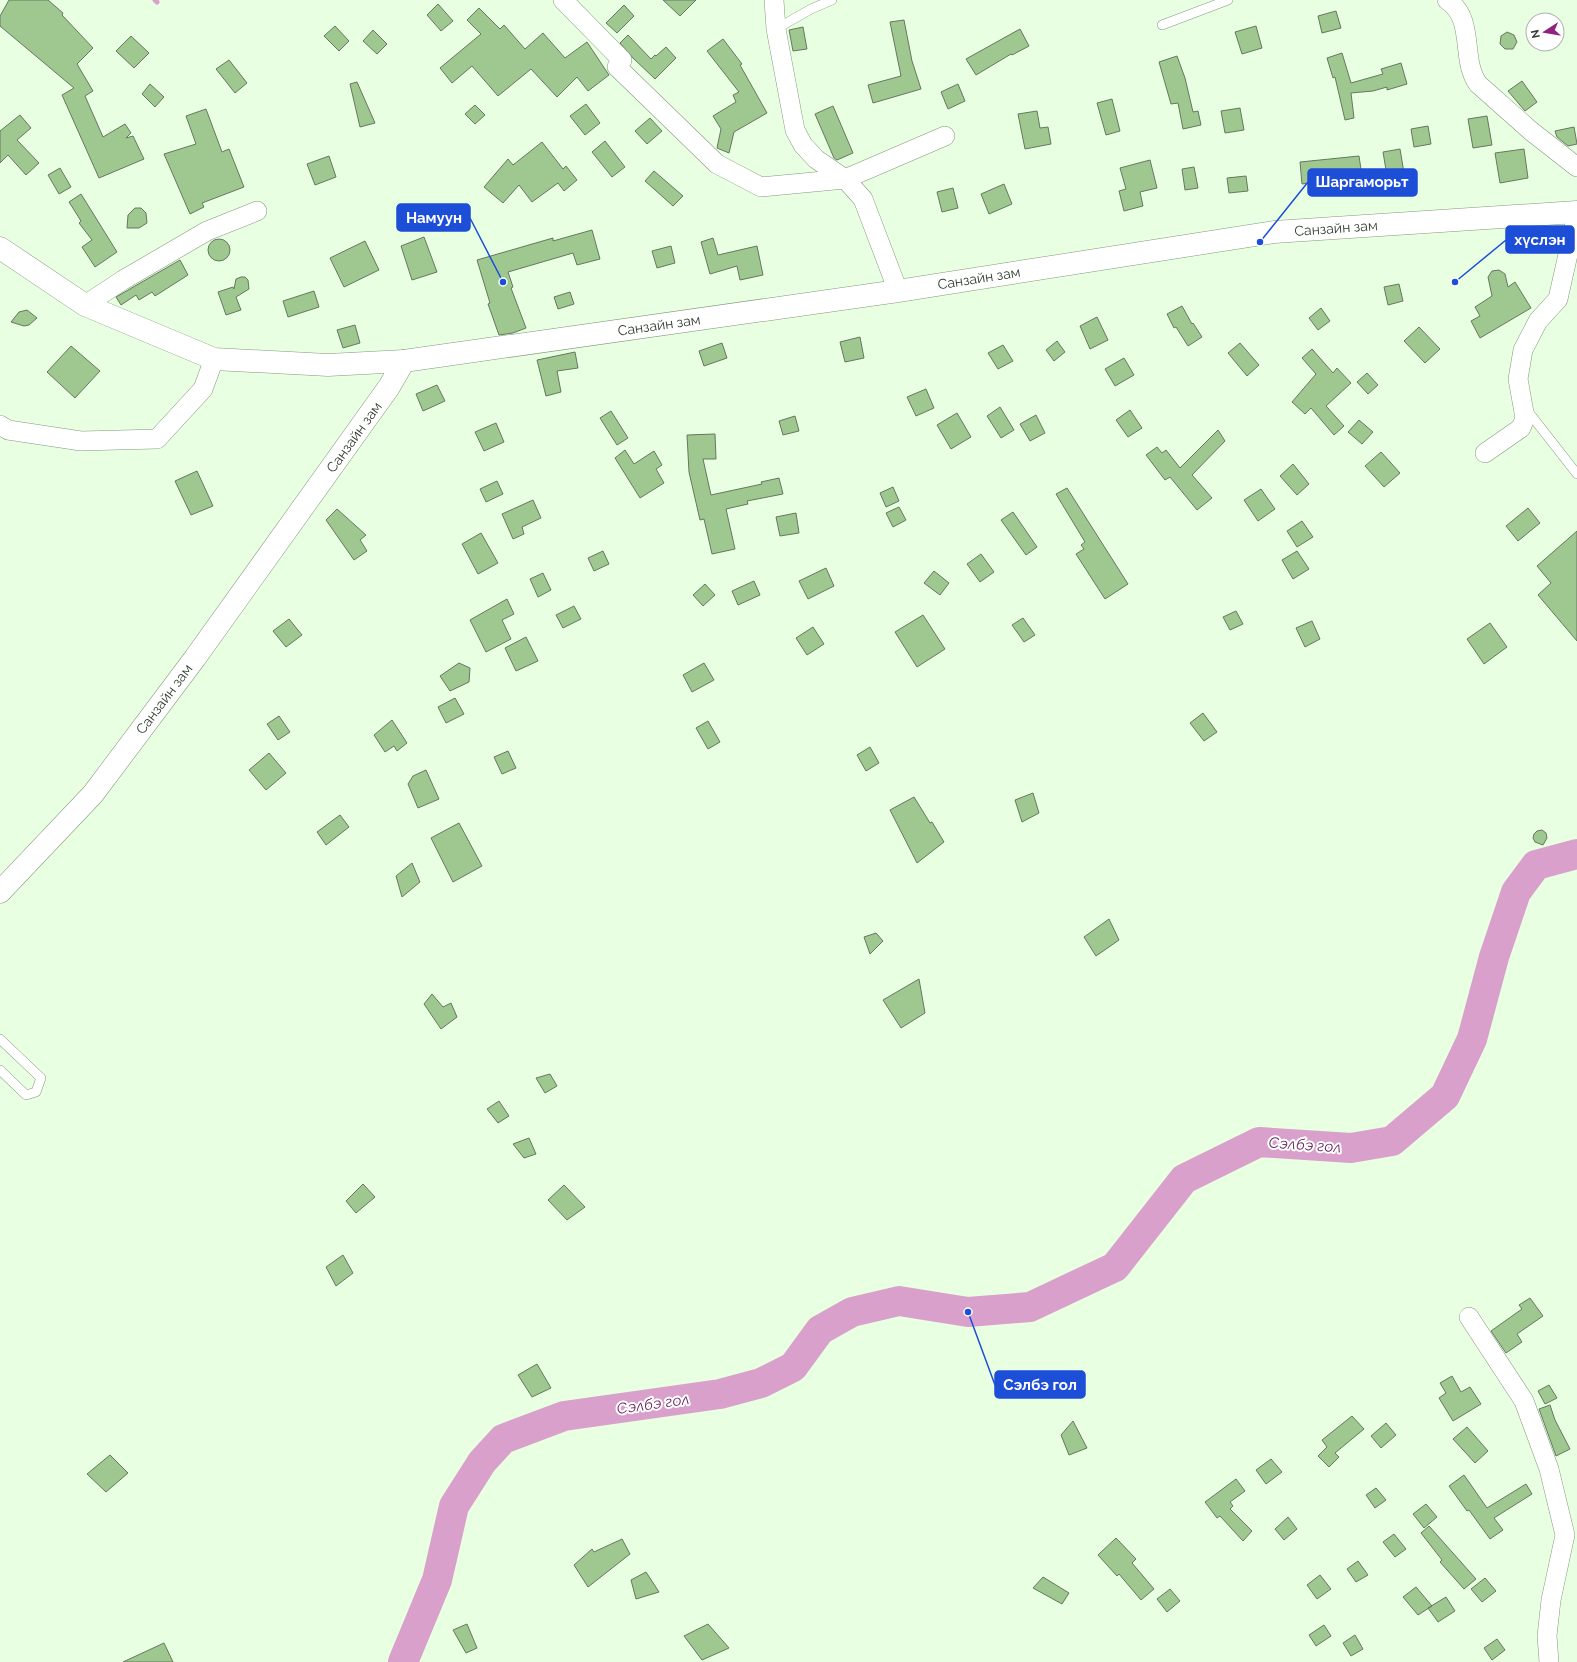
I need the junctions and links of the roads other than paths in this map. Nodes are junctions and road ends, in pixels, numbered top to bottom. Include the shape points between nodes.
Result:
1 (563, 0) edge
2 (774, 0) edge
3 (832, 0) edge
4 (1228, 0) edge
5 (1447, 0) edge
6 (1162, 25) dead end
7 (776, 30) junction
8 (945, 136) dead end
9 (1577, 167) edge
10 (845, 179) junction
11 (257, 211) dead end
12 (1577, 213) edge
13 (0, 248) edge
14 (898, 291) junction
15 (86, 305) junction
16 (214, 359) junction
17 (404, 361) junction
18 (1524, 406) junction
19 (0, 425) edge
20 (1485, 453) dead end
21 (1577, 474) edge
22 (0, 892) edge
23 (0, 1039) edge
24 (0, 1070) edge
25 (1469, 1317) dead end
26 (1549, 1662) edge

1 - 10 street via 622,60 618,67 717,164 761,187
2 - 7 street
3 - 7 lane via 810,9
4 - 6 lane
5 - 9 street via 1456,6 1464,22 1472,76 1478,84
7 - 10 street via 794,130 816,159
8 - 10 street
10 - 14 street via 863,199
11 - 15 street via 207,231 123,280
12 - 14 main road, Санзайн зам via 1274,232
12 - 18 street via 1558,299 1538,322 1523,350 1518,379
13 - 15 main road
14 - 17 main road, Санзайн зам
15 - 16 main road
16 - 17 main road via 328,365
16 - 19 street via 204,390 157,439 82,441 8,430
17 - 22 main road, Санзайн зам via 390,387 93,794
18 - 20 street via 1525,418 1521,428
18 - 21 lane
23 - 24 lane via 41,1078 36,1092 26,1096
25 - 26 street via 1524,1401 1549,1469 1565,1535 1551,1600 1547,1636

